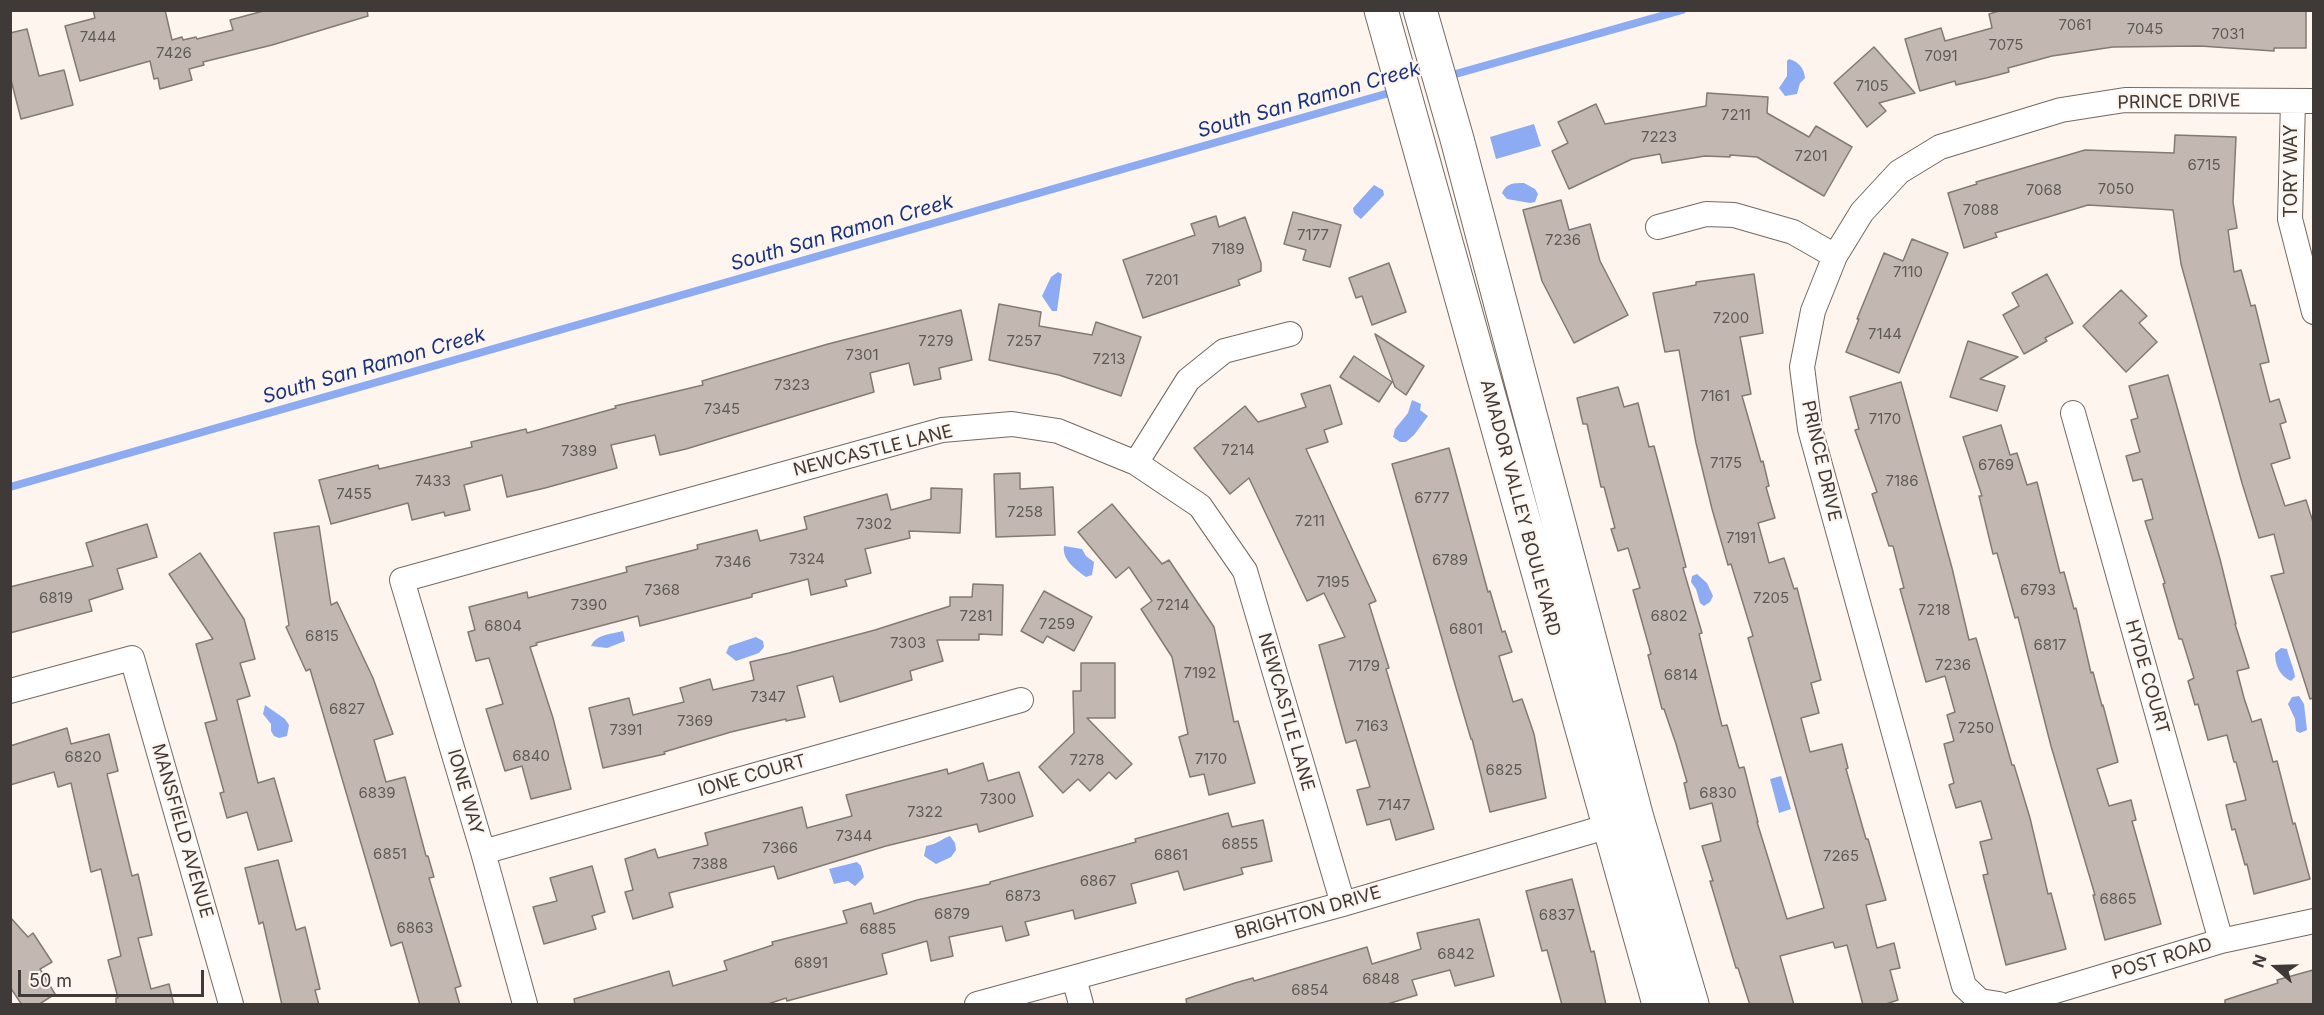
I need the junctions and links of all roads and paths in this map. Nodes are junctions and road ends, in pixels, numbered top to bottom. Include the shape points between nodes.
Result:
1 (1381, 10) edge
2 (1423, 20) edge
3 (2303, 101) edge
4 (1457, 139) junction
5 (1421, 149) junction
6 (1658, 227) dead end
7 (1835, 256) junction
8 (2313, 312) edge
9 (1290, 334) dead end
10 (2073, 413) dead end
11 (1136, 463) junction
12 (402, 580) joint
13 (10, 691) edge
14 (1021, 700) dead end
15 (1622, 822) junction
16 (483, 852) junction
17 (1343, 904) junction
18 (2313, 921) edge
19 (2221, 941) junction
20 (1074, 978) junction
21 (1689, 996) edge
22 (1990, 1003) edge
23 (231, 1005) edge
24 (525, 1005) edge
25 (977, 1005) edge
26 (1081, 1005) edge
27 (1659, 1005) edge
28 (2012, 1005) edge

1 - 5 street, AMADOR VALLEY BOULEVARD
2 - 4 street, AMADOR VALLEY BOULEVARD
3 - 7 street, PRINCE DRIVE via 2125,100 2061,110 1940,147 1899,172 1862,212
3 - 8 street, TORY WAY via 2290,219
4 - 5 street
4 - 15 street, AMADOR VALLEY BOULEVARD
5 - 15 street, AMADOR VALLEY BOULEVARD
6 - 7 street via 1706,213 1734,215 1793,232
7 - 22 street, PRINCE DRIVE via 1813,310 1802,368 1810,429 1964,986
9 - 11 street via 1224,351 1188,380
10 - 19 street, HYDE COURT
11 - 12 street, NEWCASTLE LANE via 1058,431 1012,424 942,430
11 - 17 street, NEWCASTLE LANE via 1200,506 1245,571
12 - 16 street, IONE WAY
13 - 23 street, MANSFIELD AVENUE via 132,658
14 - 16 street, IONE COURT
15 - 17 street, BRIGHTON DRIVE
15 - 21 street via 1636,857 1670,980
15 - 27 street, AMADOR VALLEY BOULEVARD
16 - 24 street, IONE WAY
17 - 20 street, BRIGHTON DRIVE
18 - 19 street, POST ROAD
19 - 28 street, POST ROAD
20 - 25 street, BRIGHTON DRIVE
20 - 26 street

